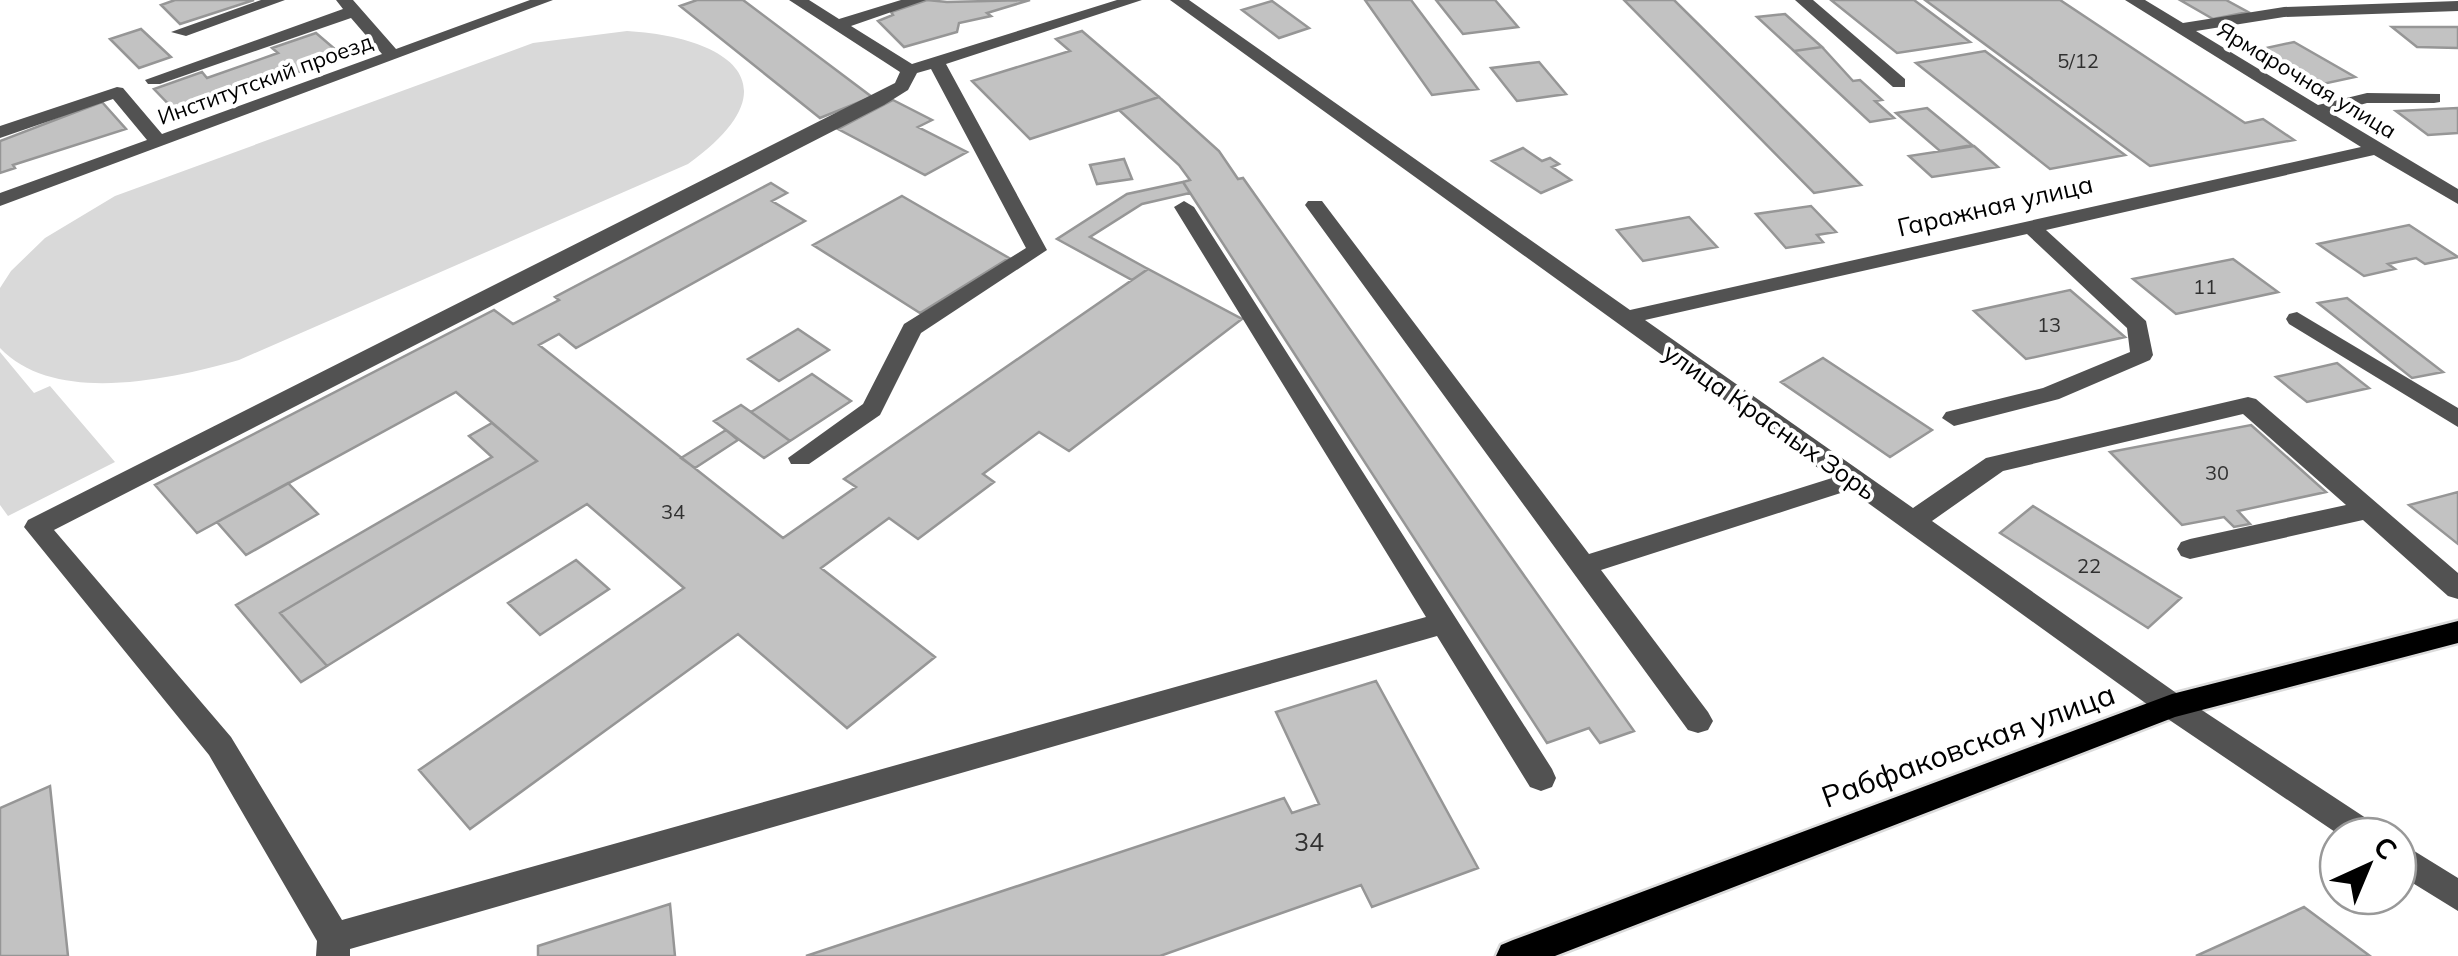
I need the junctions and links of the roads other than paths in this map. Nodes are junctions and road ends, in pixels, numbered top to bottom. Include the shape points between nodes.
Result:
1 (277, 0) edge
2 (545, 0) edge
3 (797, 0) edge
4 (918, 0) edge
5 (1134, 0) edge
6 (1178, 0) edge
7 (1803, 0) edge
8 (2133, 0) edge
9 (2251, 0) edge
10 (2360, 5) edge
11 (349, 6) edge
12 (2458, 6) edge
13 (2276, 14) junction
14 (837, 25) junction
15 (2178, 29) junction
16 (180, 32) dead end
17 (392, 56) junction
18 (936, 62) junction
19 (910, 70) junction
20 (154, 80) dead end
21 (1899, 83) dead end
22 (2434, 98) dead end
23 (2315, 111) junction
24 (0, 132) edge
25 (160, 142) junction
26 (2377, 148) junction
27 (2456, 195) edge
28 (0, 200) edge
29 (1315, 205) dead end
30 (1184, 207) dead end
31 (2029, 225) junction
32 (1625, 318) junction
33 (2297, 320) dead end
34 (1954, 418) dead end
35 (2458, 419) edge
36 (800, 458) dead end
37 (1853, 480) junction
38 (2368, 510) junction
39 (1912, 522) junction
40 (2190, 549) dead end
41 (1582, 566) junction
42 (2458, 589) edge
43 (1444, 623) junction
44 (2458, 632) edge
45 (2172, 706) junction
46 (1698, 721) dead end
47 (1540, 778) dead end
48 (2337, 816) edge
49 (2418, 869) edge
50 (2458, 896) edge
51 (333, 947) edge
52 (1513, 956) edge

1 - 16 street
2 - 17 street, Институтский проезд
3 - 14 street
4 - 14 street
5 - 18 street
6 - 32 street, улица Красных Зорь
7 - 21 street
8 - 15 street, Ярмарочная улица
9 - 13 street
10 - 12 street
10 - 13 street
11 - 17 street
11 - 20 street
13 - 15 street
14 - 19 street
15 - 23 street, Ярмарочная улица
17 - 25 street, Институтский проезд
18 - 19 street
18 - 36 street via 1038,250 912,329 872,410
19 - 51 street via 902,86 878,101 37,527 220,746
22 - 23 street via 2367,98
23 - 26 street, Ярмарочная улица
24 - 25 street via 117,92
25 - 28 street, Институтский проезд
26 - 27 street, Ярмарочная улица
26 - 31 street, Гаражная улица
29 - 41 street
30 - 43 street
31 - 32 street, Гаражная улица
31 - 34 street via 2138,326 2142,356 2103,378
32 - 37 street, улица Красных Зорь
33 - 35 street
37 - 39 street, улица Красных Зорь
37 - 41 street
38 - 39 street via 2248,405 1995,464
38 - 40 street
38 - 42 street
39 - 45 street, улица Красных Зорь
41 - 46 street
43 - 47 street
43 - 51 street
44 - 45 main road, Рабфаковская улица
45 - 48 street, улица Красных Зорь
45 - 52 main road, Рабфаковская улица
49 - 50 street

